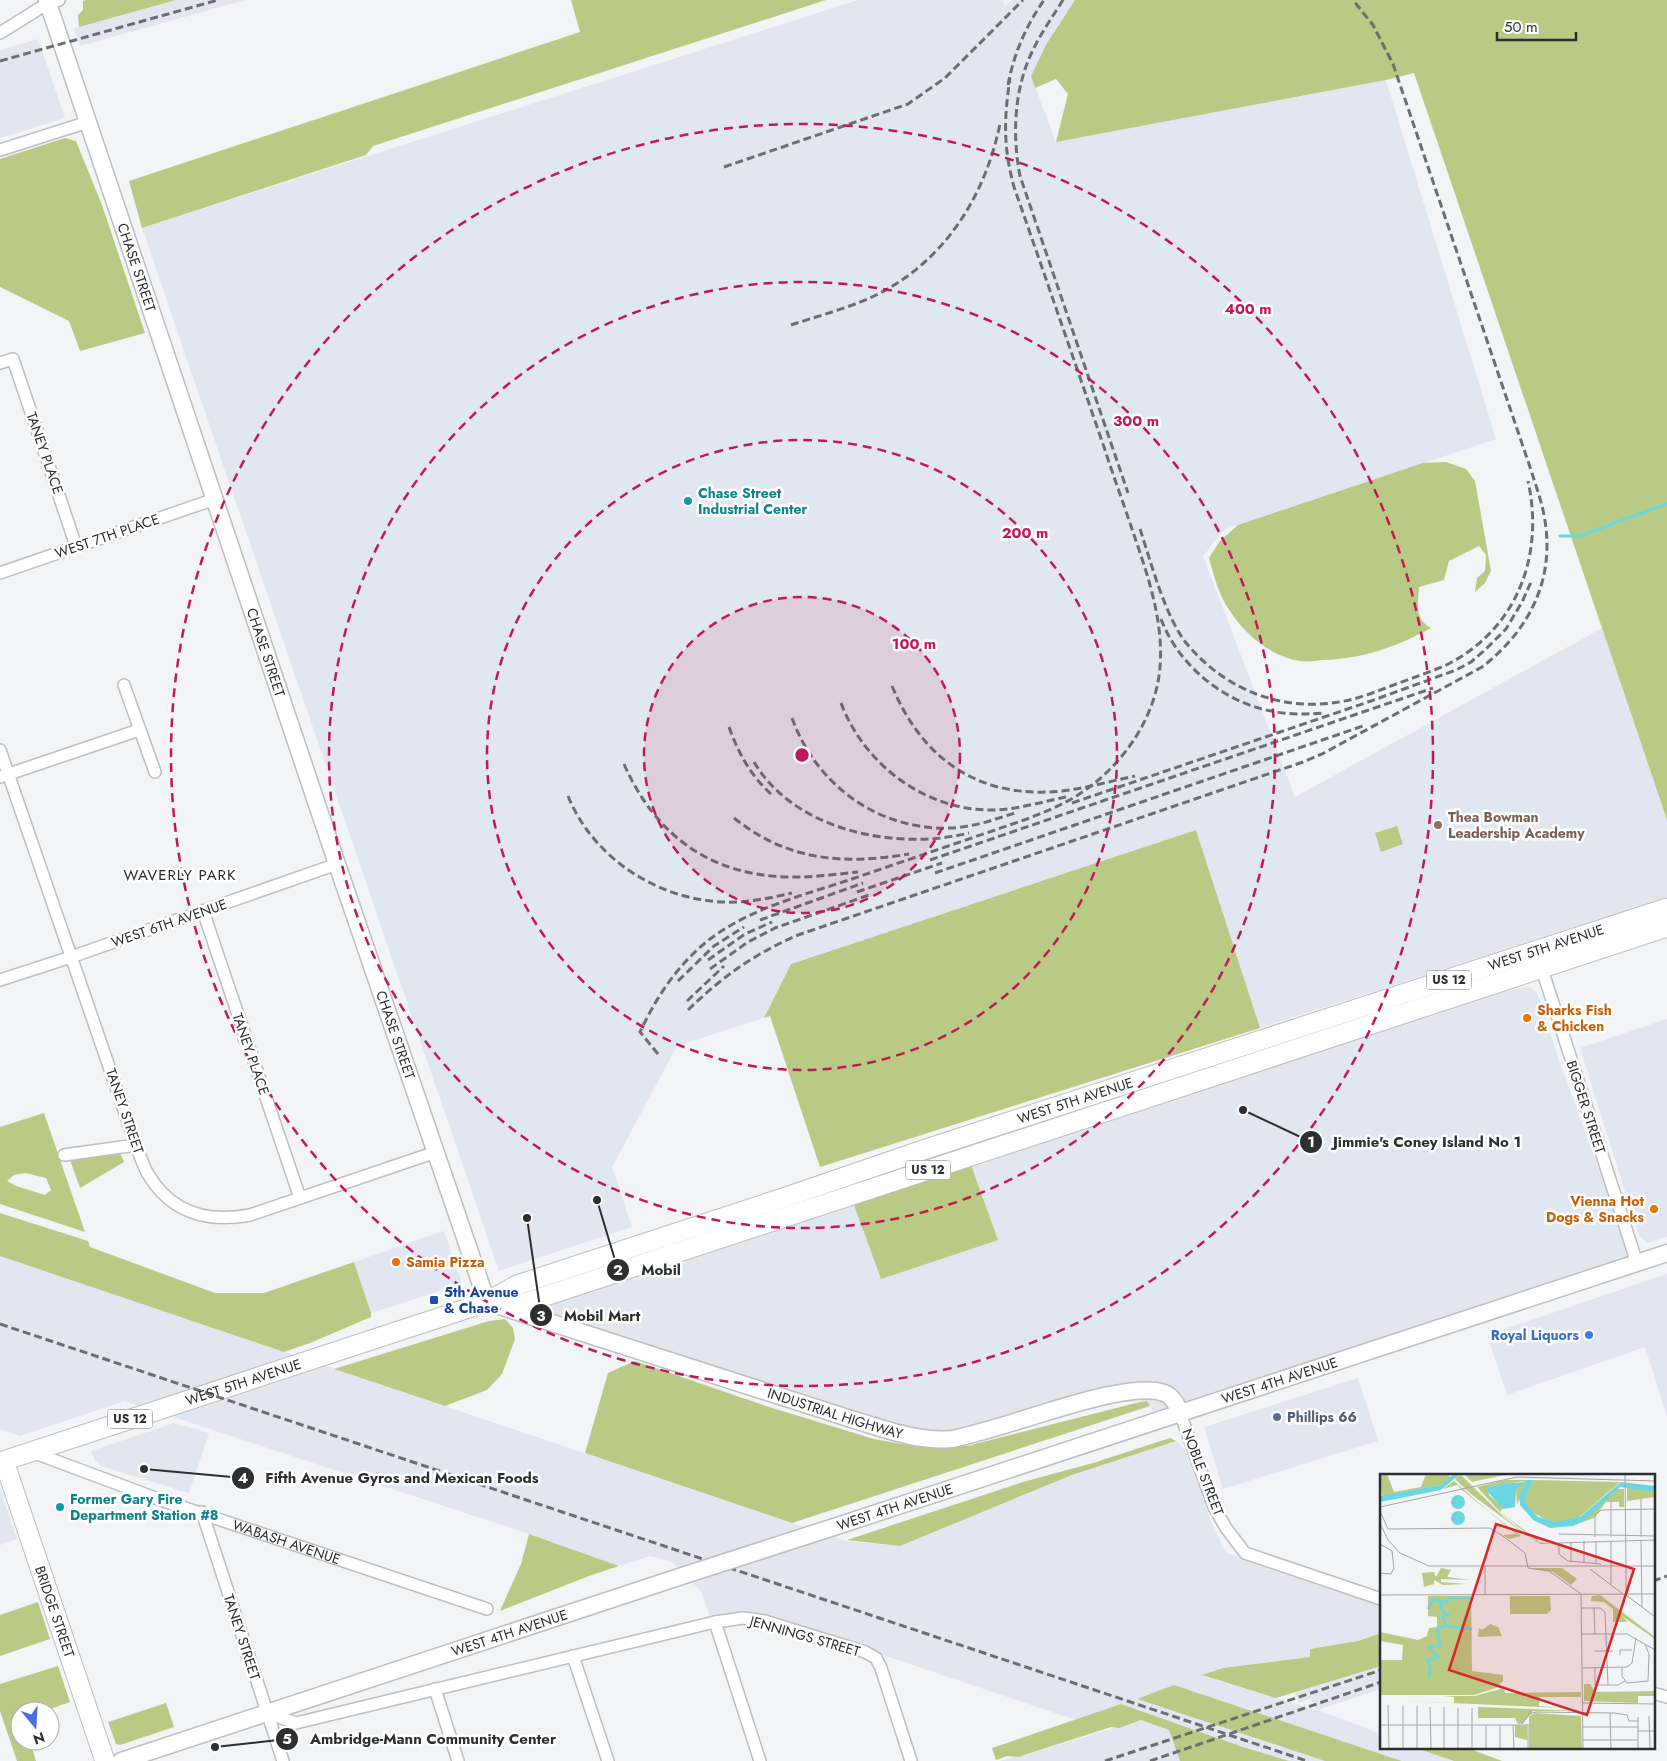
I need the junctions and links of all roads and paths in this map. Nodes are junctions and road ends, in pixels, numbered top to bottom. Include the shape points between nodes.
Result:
1 (51, 1) edge
2 (0, 33) edge
3 (88, 122) junction
4 (0, 150) edge
5 (0, 363) edge
6 (215, 500) junction
7 (76, 546) junction
8 (0, 573) edge
9 (124, 686) dead end
10 (139, 730) junction
11 (0, 750) edge
12 (155, 772) dead end
13 (4, 776) edge
14 (337, 864) junction
15 (1667, 908) edge
16 (203, 911) junction
17 (1667, 927) edge
18 (71, 957) junction
19 (1539, 960) junction
20 (0, 980) edge
21 (1365, 1017) junction
22 (969, 1135) junction
23 (136, 1145) junction
24 (436, 1152) junction
25 (975, 1154) junction
26 (64, 1155) dead end
27 (300, 1198) junction
28 (712, 1221) junction
29 (717, 1240) junction
30 (1667, 1253) edge
31 (1637, 1263) junction
32 (487, 1302) junction
33 (1180, 1413) junction
34 (32, 1452) junction
35 (1, 1459) edge
36 (202, 1512) junction
37 (1380, 1599) edge
38 (487, 1609) dead end
39 (715, 1622) junction
40 (573, 1656) junction
41 (436, 1690) junction
42 (1654, 1693) edge
43 (1667, 1697) edge
44 (267, 1713) junction
45 (105, 1761) edge
46 (121, 1761) edge
47 (283, 1761) edge
48 (458, 1761) edge
49 (608, 1761) edge
50 (760, 1761) edge
51 (912, 1761) edge

1 - 2 street
1 - 3 street, CHASE STREET
3 - 4 street
3 - 6 street, CHASE STREET
5 - 7 street, TANEY PLACE via 13,359
6 - 7 street, WEST 7TH PLACE
6 - 14 street, CHASE STREET
7 - 8 street, WEST 7TH PLACE
9 - 10 street
10 - 12 street
10 - 13 street
11 - 13 street, TANEY STREET
13 - 18 street, TANEY STREET
14 - 16 street, WEST 6TH AVENUE
14 - 24 street, CHASE STREET
15 - 19 main road, WEST 5TH AVENUE / US 12
16 - 18 street, WEST 6TH AVENUE
16 - 27 street, TANEY PLACE
17 - 19 main road, WEST 5TH AVENUE / US 12
18 - 20 street, WEST 6TH AVENUE
18 - 23 street, TANEY STREET
19 - 21 main road, WEST 5TH AVENUE / US 12
19 - 31 street, BIGGER STREET
21 - 22 main road, WEST 5TH AVENUE / US 12
21 - 25 main road, WEST 5TH AVENUE / US 12
22 - 25 main road
22 - 28 main road, WEST 5TH AVENUE / US 12
23 - 26 street
23 - 27 street, TANEY STREET via 148,1174 163,1194 184,1209 203,1216 231,1219
24 - 27 street, TANEY STREET
24 - 32 street, CHASE STREET
25 - 29 main road, WEST 5TH AVENUE / US 12
28 - 29 main road
28 - 32 main road, WEST 5TH AVENUE / US 12 via 517,1285
29 - 32 main road, WEST 5TH AVENUE / US 12 via 524,1303
30 - 31 street, WEST 4TH AVENUE
31 - 33 street, WEST 4TH AVENUE
32 - 33 street, INDUSTRIAL HIGHWAY via 907,1436 938,1440 968,1435 1102,1397 1151,1390 1169,1395
32 - 34 main road, WEST 5TH AVENUE / US 12
33 - 37 street, NOBLE STREET via 1214,1507 1246,1553
33 - 44 street, WEST 4TH AVENUE, bridge
34 - 35 main road, WEST 5TH AVENUE / US 12
34 - 36 street, WABASH AVENUE
35 - 45 main road, BRIDGE STREET / US 12
36 - 38 street, WABASH AVENUE
36 - 44 street, TANEY STREET
39 - 40 street
39 - 50 street
39 - 51 street, JENNINGS STREET via 743,1618 765,1621 871,1655 878,1660
40 - 41 street
40 - 49 street
41 - 44 street via 296,1723
41 - 48 street
42 - 43 street
44 - 46 street, WEST 4TH AVENUE
44 - 47 street, TANEY STREET

